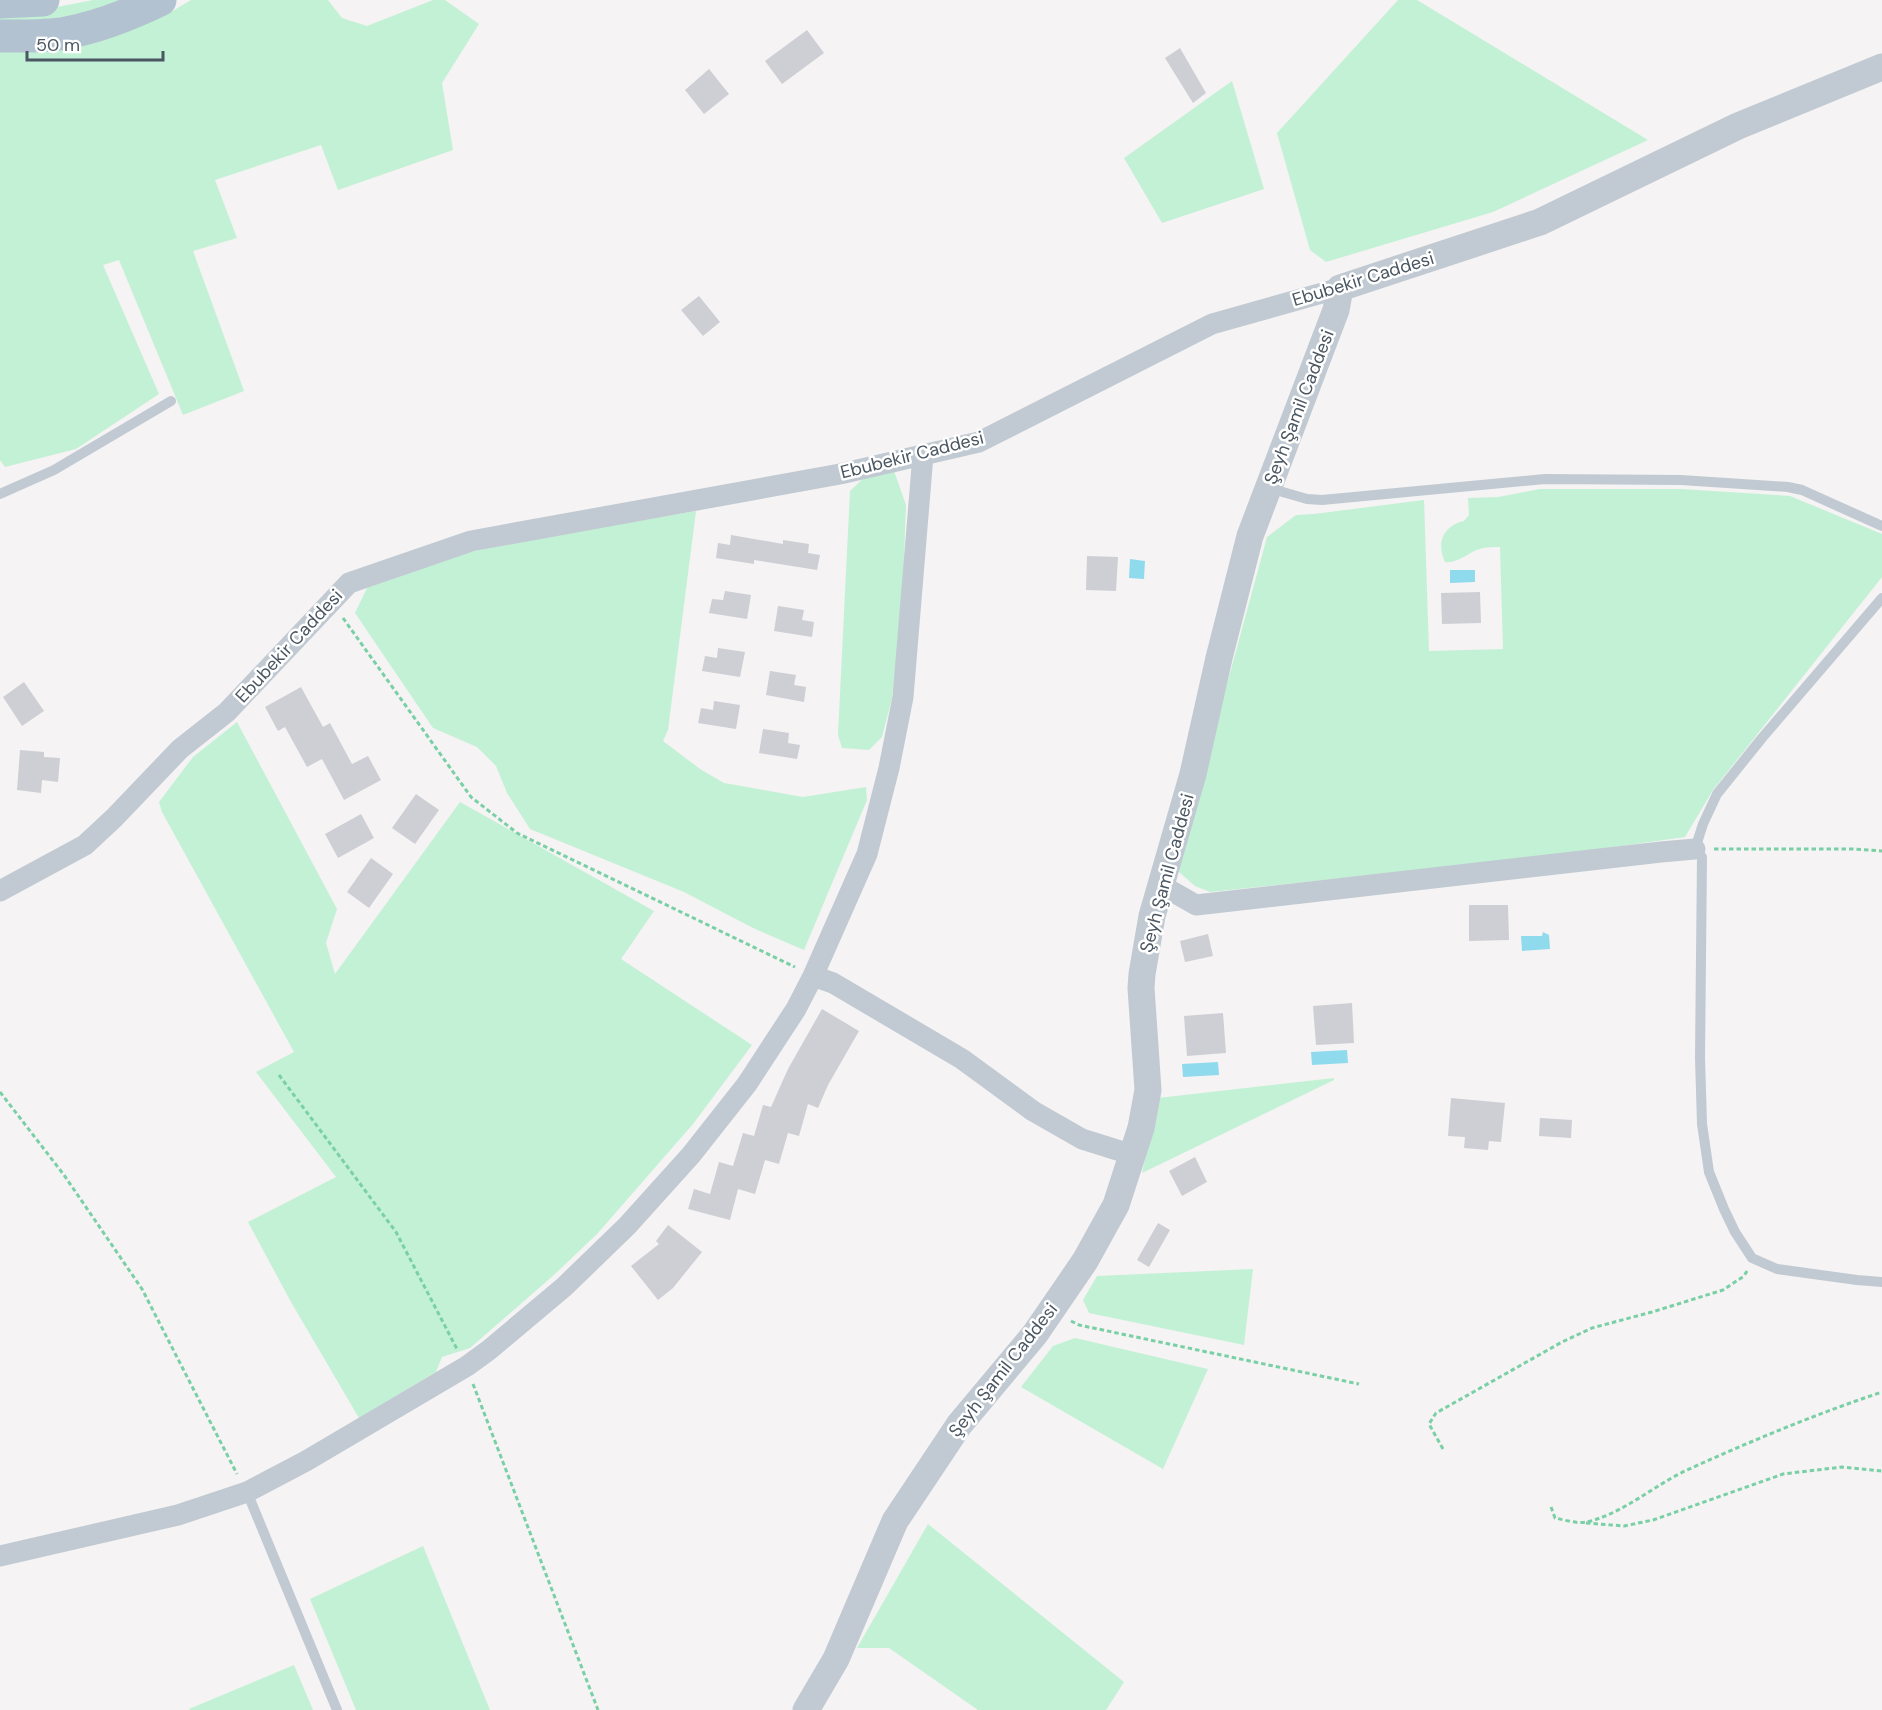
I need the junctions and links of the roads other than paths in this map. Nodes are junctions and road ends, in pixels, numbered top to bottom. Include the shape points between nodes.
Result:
1 (43, 0) edge
2 (160, 0) edge
3 (0, 2) edge
4 (0, 36) edge
5 (1882, 67) edge
6 (1340, 288) junction
7 (171, 402) dead end
8 (923, 455) junction
9 (0, 482) edge
10 (1268, 488) junction
11 (4, 493) edge
12 (1882, 526) edge
13 (1882, 597) edge
14 (1695, 849) junction
15 (1161, 885) junction
16 (0, 891) edge
17 (813, 976) junction
18 (1133, 1155) junction
19 (1882, 1282) edge
20 (247, 1492) junction
21 (0, 1556) edge
22 (337, 1710) edge
23 (806, 1710) edge

1 - 3 main road
2 - 4 main road via 65,33
5 - 6 street, Ebubekir Caddesi via 1738,126 1540,222
6 - 8 street, Ebubekir Caddesi via 1212,324 979,442
6 - 10 street, Şeyh Şamil Caddesi via 1336,310
7 - 11 lane via 54,470
8 - 16 street, Ebubekir Caddesi via 840,474 471,541 349,583 227,712 180,749 85,845
8 - 17 street via 903,697 889,768 867,854
9 - 11 lane
10 - 12 lane via 1322,500 1545,479 1681,480 1802,490
10 - 15 street, Şeyh Şamil Caddesi via 1250,536 1193,774
13 - 14 lane via 1716,794
14 - 15 street via 1196,905
14 - 19 lane via 1702,857 1700,1036 1702,1124 1708,1172 1735,1232 1752,1258 1777,1269
15 - 18 street, Şeyh Şamil Caddesi via 1142,974 1148,1090
17 - 18 street via 833,983 962,1059 1033,1111 1082,1139
17 - 20 street via 747,1084 691,1155 627,1226 564,1287 466,1366
18 - 23 street, Şeyh Şamil Caddesi via 1116,1205 1085,1261 1035,1334 959,1425 895,1521 836,1659
20 - 21 street via 178,1515
20 - 22 lane

